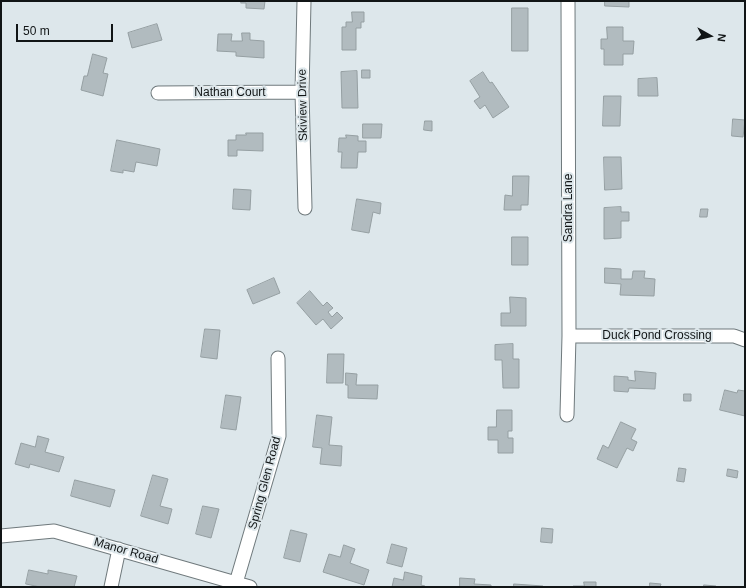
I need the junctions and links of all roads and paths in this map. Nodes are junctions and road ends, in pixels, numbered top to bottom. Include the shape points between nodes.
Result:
1 (304, 1) edge
2 (568, 1) edge
3 (302, 92) junction
4 (158, 93) dead end
5 (305, 208) dead end
6 (569, 336) junction
7 (745, 340) edge
8 (278, 358) dead end
9 (567, 415) dead end
10 (1, 536) edge
11 (119, 549) junction
12 (236, 583) junction
13 (111, 587) edge
14 (250, 587) edge

1 - 3 street, Skiview Drive
2 - 6 street, Sandra Lane
3 - 4 street, Nathan Court
3 - 5 street, Skiview Drive
6 - 7 street, Duck Pond Crossing via 734,336
6 - 9 street, Sandra Lane
8 - 12 street, Spring Glen Road via 279,436
10 - 11 street, Manor Road via 54,531
11 - 12 street, Manor Road
11 - 13 street
12 - 14 street, Manor Road

